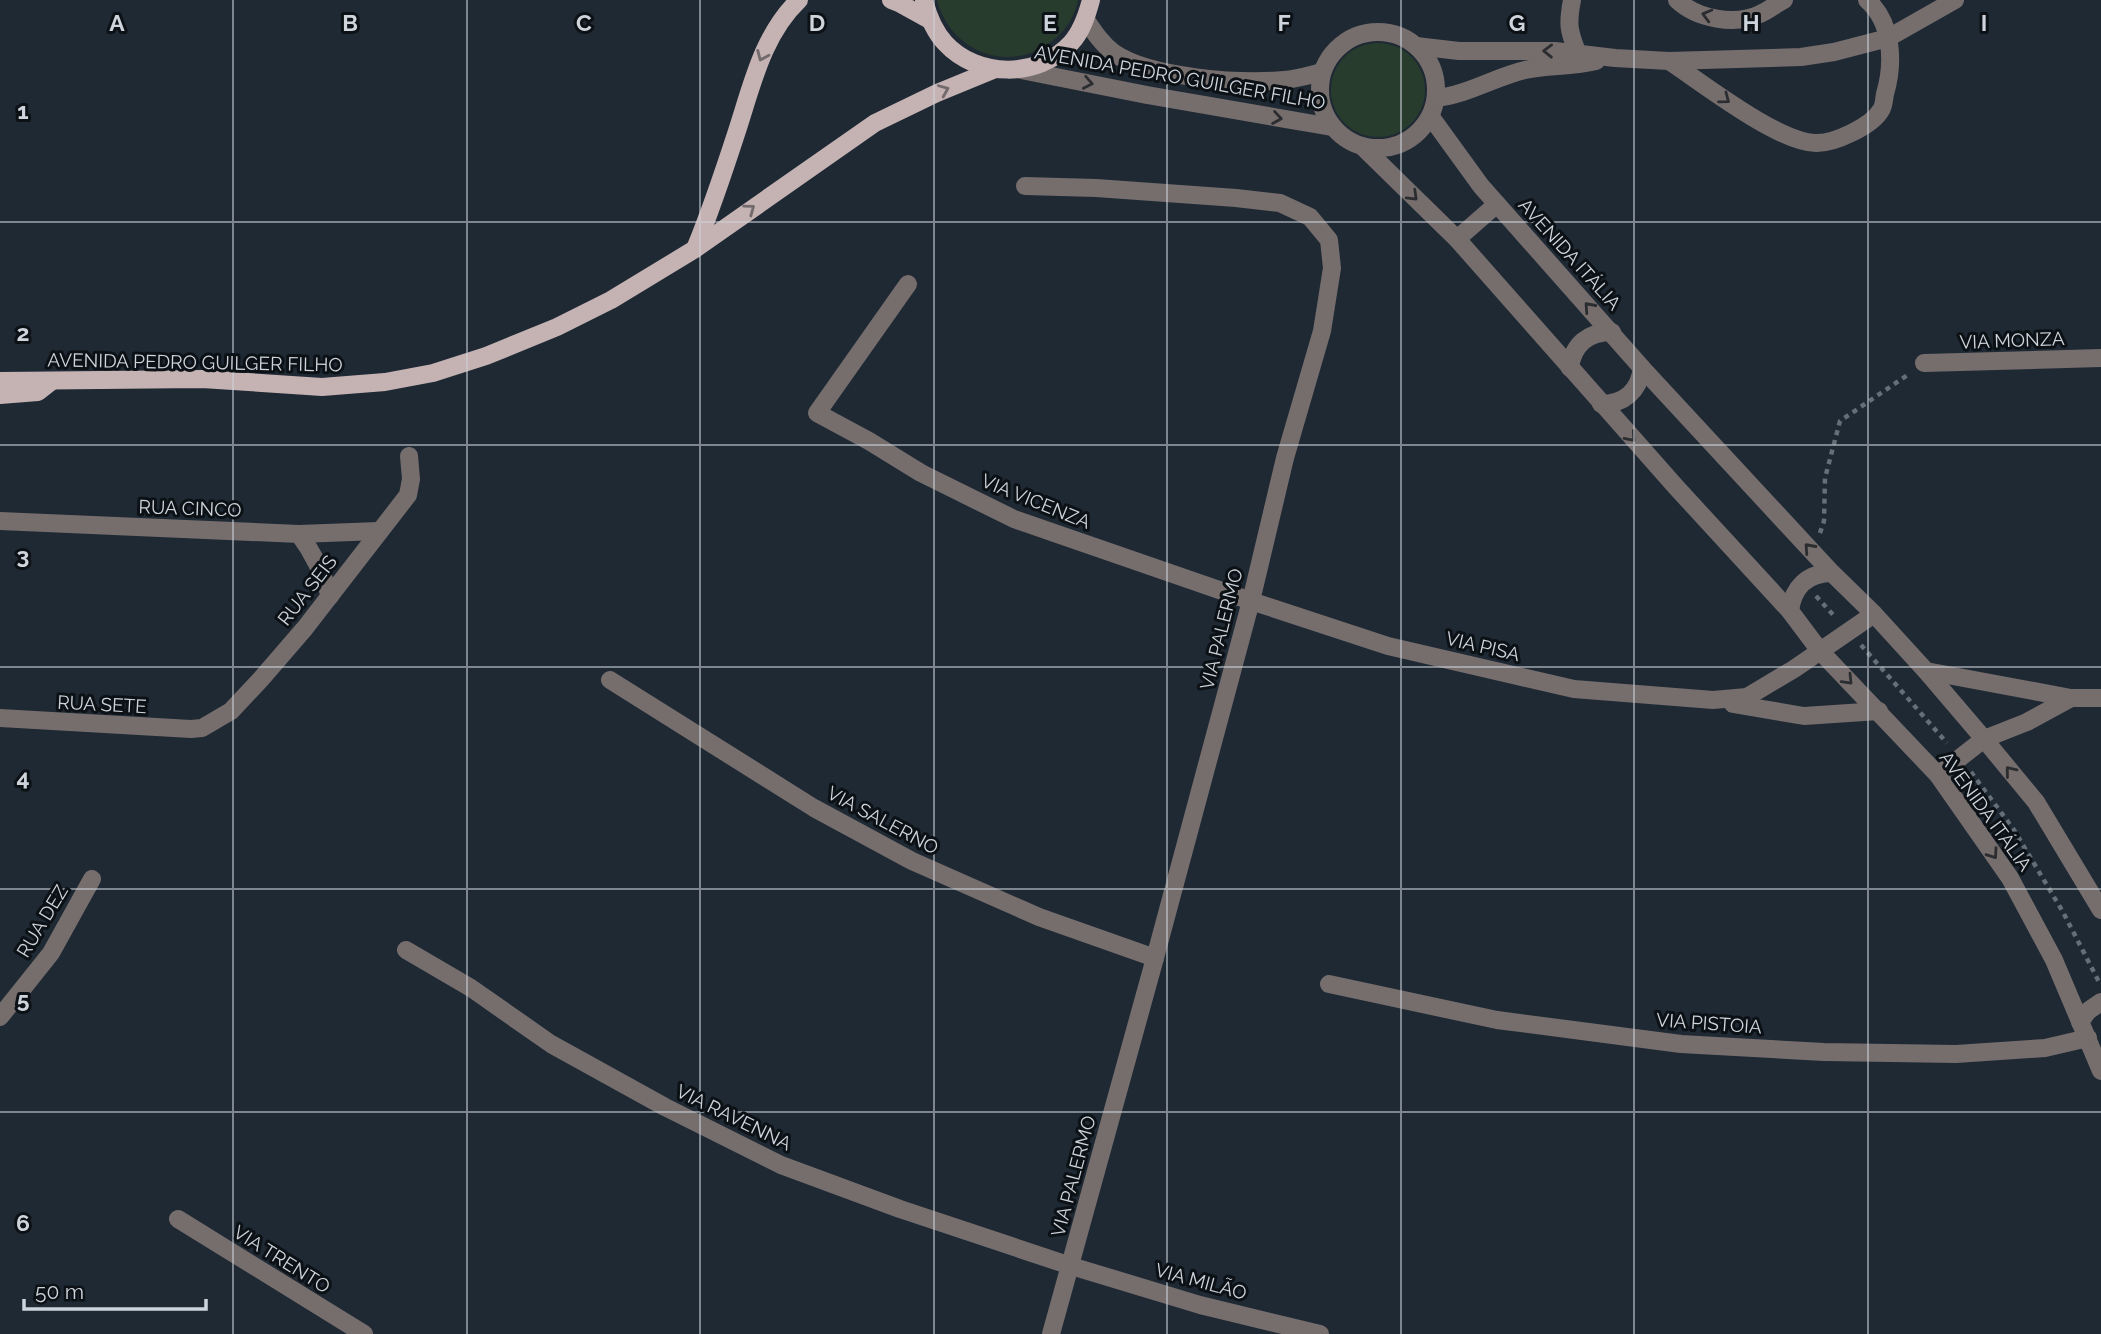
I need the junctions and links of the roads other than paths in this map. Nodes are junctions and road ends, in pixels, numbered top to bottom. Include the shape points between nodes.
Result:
1 (799, 0) edge
2 (891, 0) edge
3 (924, 0) edge
4 (1091, 0) edge
5 (1572, 0) edge
6 (1677, 0) edge
7 (1784, 0) edge
8 (1867, 0) edge
9 (1955, 0) edge
10 (930, 20) junction
11 (1086, 20) junction
12 (1888, 38) junction
13 (1416, 46) junction
14 (1580, 59) junction
15 (1669, 61) junction
16 (993, 70) junction
17 (1021, 70) junction
18 (1322, 72) junction
19 (1436, 97) junction
20 (1431, 117) junction
21 (1332, 127) junction
22 (1364, 148) junction
23 (1025, 186) dead end
24 (1497, 204) junction
25 (1457, 239) junction
26 (695, 248) junction
27 (908, 284) dead end
28 (1612, 332) junction
29 (2101, 358) edge
30 (1924, 363) road end
31 (1570, 368) junction
32 (1642, 368) junction
33 (0, 371) edge
34 (59, 379) junction
35 (0, 381) edge
36 (0, 396) edge
37 (1601, 404) junction
38 (409, 456) dead end
39 (0, 522) edge
40 (379, 531) junction
41 (299, 534) junction
42 (1832, 573) junction
43 (330, 596) junction
44 (1251, 601) junction
45 (1790, 611) junction
46 (1874, 614) junction
47 (1820, 651) junction
48 (1926, 671) junction
49 (610, 680) dead end
50 (2071, 698) junction
51 (2101, 698) edge
52 (1713, 700) junction
53 (1879, 711) junction
54 (0, 719) edge
55 (202, 728) joint
56 (1984, 739) junction
57 (1938, 775) junction
58 (92, 879) dead end
59 (2101, 910) edge
60 (406, 950) dead end
61 (1155, 958) junction
62 (1329, 984) dead end
63 (2101, 1002) edge
64 (0, 1017) edge
65 (2084, 1030) junction
66 (2101, 1071) edge
67 (178, 1219) dead end
68 (1071, 1266) junction
69 (364, 1334) edge
70 (1051, 1334) edge
71 (1320, 1334) edge

1 -> 26 main road via 772,34 762,56
2 - 10 main road, AVENIDA PEDRO GUILGER FILHO
3 - 10 main road, AVENIDA PEDRO GUILGER FILHO
4 - 11 main road, AVENIDA PEDRO GUILGER FILHO
5 - 14 street via 1568,24
7 -> 6 street via 1743,20 1696,13
8 - 12 street via 1876,8
9 - 12 street, AVENIDA PEDRO GUILGER FILHO
10 - 16 main road, AVENIDA PEDRO GUILGER FILHO via 956,52
11 - 17 main road, AVENIDA PEDRO GUILGER FILHO via 1070,44 1048,61
11 - 18 street via 1115,53 1134,64 1168,72 1257,82
12 - 15 street, AVENIDA PEDRO GUILGER FILHO via 1801,57
15 -> 12 street via 1764,123 1816,143 1847,134 1881,110 1891,67
14 -> 13 street, AVENIDA PEDRO GUILGER FILHO via 1555,51 1482,53
13 - 18 street, AVENIDA PEDRO GUILGER FILHO via 1400,36 1362,34 1331,55
13 - 19 street via 1436,78
14 - 15 street, AVENIDA PEDRO GUILGER FILHO
14 - 19 street, AVENIDA PEDRO GUILGER FILHO
16 - 17 main road, AVENIDA PEDRO GUILGER FILHO
26 -> 16 main road, AVENIDA PEDRO GUILGER FILHO via 875,123
17 -> 21 street, AVENIDA PEDRO GUILGER FILHO
18 - 21 street, AVENIDA PEDRO GUILGER FILHO via 1322,110
19 - 20 street
20 - 22 street via 1403,144
20 - 24 street, AVENIDA ITÁLIA
21 - 22 street, AVENIDA PEDRO GUILGER FILHO
22 -> 25 street, AVENIDA ITÁLIA
23 - 44 street, VIA PALERMO via 1280,203 1310,216 1329,240 1332,268 1322,331
24 - 25 street, AVENIDA ITÁLIA
28 -> 24 street, AVENIDA ITÁLIA
25 - 31 street, AVENIDA ITÁLIA
26 - 34 main road, AVENIDA PEDRO GUILGER FILHO via 558,327 433,373 322,387 202,379
27 - 44 street, VIA VICENZA via 817,413 921,473 1014,519
28 - 31 street, AVENIDA ITÁLIA via 1582,341 1575,348
28 - 32 street, AVENIDA ITÁLIA
29 - 30 street, VIA MONZA
31 - 37 street, AVENIDA ITÁLIA
32 - 37 street via 1641,379 1629,396
42 -> 32 street, AVENIDA ITÁLIA
33 - 34 main road
34 - 35 main road, AVENIDA PEDRO GUILGER FILHO
34 - 36 main road via 38,392
37 -> 45 street, AVENIDA ITÁLIA
38 - 40 street, RUA SEIS via 408,495
39 - 41 street, RUA CINCO
40 - 41 street, RUA CINCO
40 - 43 street, RUA SEIS
41 - 43 street via 312,550
42 - 45 street via 1802,582 1791,598
42 - 46 street, AVENIDA ITÁLIA
43 - 55 street, RUA SEIS via 231,711
44 - 52 street, VIA PISA via 1388,646 1574,688
44 - 61 street, VIA PALERMO
45 - 47 street, AVENIDA ITÁLIA
46 - 47 street
46 - 48 street, AVENIDA ITÁLIA
47 - 52 street, VIA PISA via 1747,697
47 -> 53 street, AVENIDA ITÁLIA
48 - 50 street
48 - 56 street, AVENIDA ITÁLIA
49 - 61 street, VIA SALERNO via 814,808 912,861 1039,917
50 - 51 street
50 - 56 street
52 - 53 street, VIA PISA via 1804,716
53 - 57 street, AVENIDA ITÁLIA
54 - 55 street, RUA SETE
56 - 57 street
59 -> 56 street, AVENIDA ITÁLIA via 2036,802
57 -> 65 street, AVENIDA ITÁLIA via 2010,878 2054,960
58 - 64 street, RUA DEZ via 51,953
60 - 68 street, VIA RAVENNA via 551,1044 781,1165
61 - 68 street, VIA PALERMO
62 - 65 street, VIA PISTOIA via 1497,1020 1681,1044 1956,1054 2045,1048
63 - 65 street via 2088,1011
65 - 66 street, AVENIDA ITÁLIA
67 - 69 street, VIA TRENTO
68 - 70 street, VIA PALERMO
68 - 71 street, VIA MILÃO via 1200,1305

